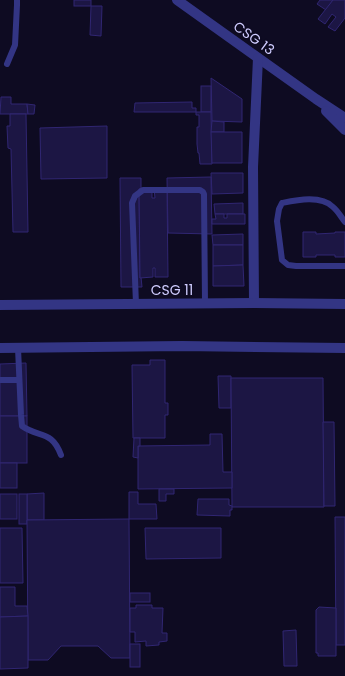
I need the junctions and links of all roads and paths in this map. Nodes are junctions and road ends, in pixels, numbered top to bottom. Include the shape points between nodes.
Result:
1 (17, 0) edge
2 (177, 0) edge
3 (189, 3) edge
4 (258, 58) junction
5 (7, 64) dead end
6 (316, 99) junction
7 (345, 118) edge
8 (345, 130) edge
9 (345, 222) edge
10 (345, 266) edge
11 (205, 303) junction
12 (254, 303) junction
13 (136, 304) junction
14 (345, 304) edge
15 (0, 306) edge
16 (2, 347) edge
17 (18, 348) junction
18 (345, 348) edge
19 (0, 380) edge
20 (19, 380) junction
21 (60, 455) dead end

1 - 5 lane via 15,45
2 - 3 street, CSG 13
3 - 4 street, CSG 13
4 - 6 street, CSG 13
4 - 12 street via 254,167
6 - 7 street
6 - 8 street
9 - 10 lane via 333,206 319,200 282,203 278,209 282,260 288,265 296,266
11 - 12 street, CSG 11
11 - 13 street, CSG 11
11 - 13 lane via 204,194 200,190 142,190 132,203
12 - 14 street, CSG 11
13 - 15 street, CSG 11
16 - 17 street
17 - 18 street
17 - 20 lane
19 - 20 lane
20 - 21 lane via 22,426 50,438 58,447

